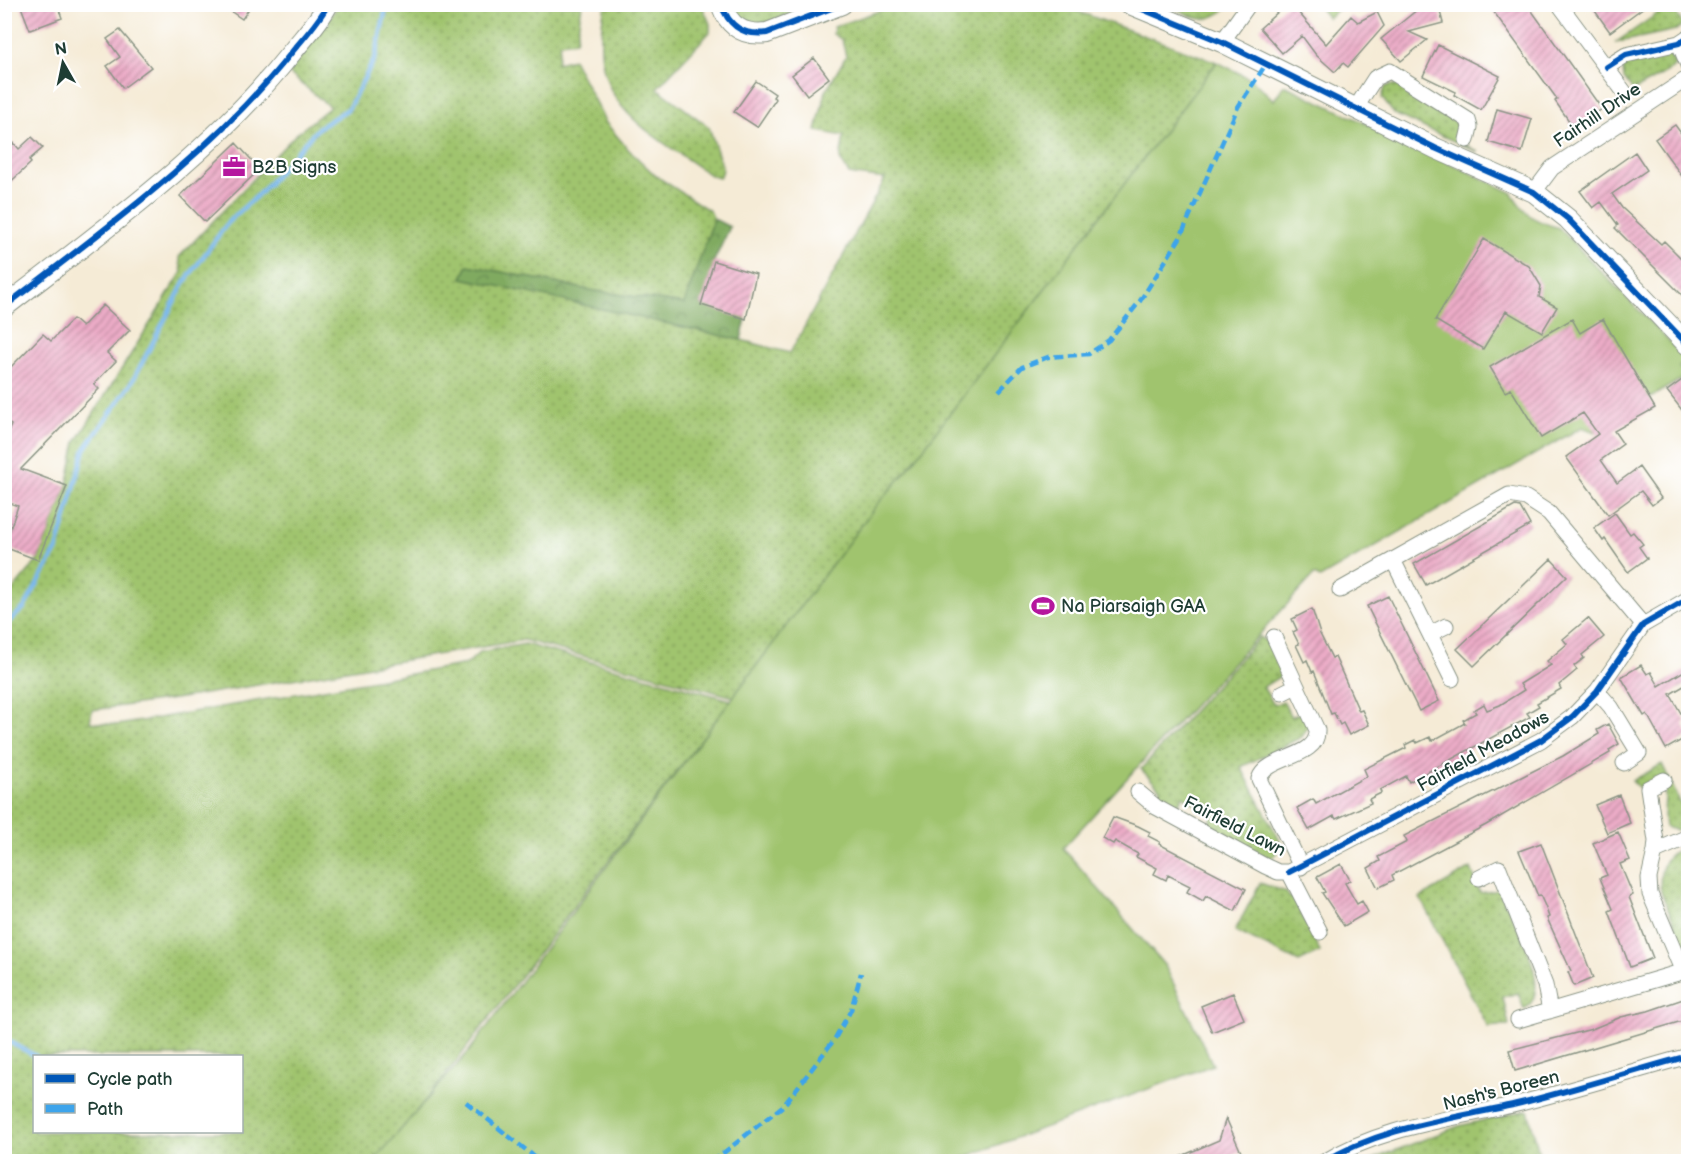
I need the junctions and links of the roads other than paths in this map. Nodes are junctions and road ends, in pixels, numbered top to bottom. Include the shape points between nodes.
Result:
1 (328, 4) edge
2 (721, 4) edge
3 (842, 4) edge
4 (1130, 4) edge
5 (1249, 4) edge
6 (1559, 4) edge
7 (1684, 40) edge
8 (1222, 42) junction
9 (1689, 65) edge
10 (1607, 67) junction
11 (1689, 78) edge
12 (1625, 93) dead end
13 (1355, 109) junction
14 (1467, 140) dead end
15 (1534, 192) junction
16 (4, 307) edge
17 (1689, 345) edge
18 (1393, 560) junction
19 (1340, 590) dead end
20 (1689, 599) edge
21 (1643, 625) junction
22 (1446, 626) dead end
23 (1430, 634) junction
24 (1274, 637) dead end
25 (1452, 678) dead end
26 (1296, 686) junction
27 (1597, 691) junction
28 (1282, 693) dead end
29 (1624, 763) dead end
30 (1664, 780) dead end
31 (1138, 792) dead end
32 (1689, 837) edge
33 (1655, 851) junction
34 (1295, 869) junction
35 (1479, 878) dead end
36 (1320, 932) dead end
37 (1686, 971) edge
38 (1550, 1011) junction
39 (1518, 1020) dead end
40 (1689, 1056) edge
41 (1324, 1161) edge

1 - 16 street via 266,85 230,121 143,198
2 - 3 street via 735,27 754,35
4 - 8 street
5 - 8 street
6 - 10 street
7 - 9 street
7 - 10 street via 1626,55
8 - 13 street
10 - 12 street
11 - 15 street, Fairhill Drive via 1552,168
13 - 14 street via 1375,78 1390,71 1468,120
13 - 15 street
15 - 17 street via 1568,219
18 - 19 street
18 - 21 street via 1504,497 1518,495 1549,513
18 - 23 street
20 - 21 street, Fairfield Meadows
21 - 27 street, Fairfield Meadows
22 - 23 street
23 - 25 street
24 - 26 street, Fairfield Lawn
26 - 28 street
26 - 34 street, Fairfield Lawn via 1318,736 1311,746 1265,769 1258,779
27 - 29 street via 1611,706 1639,753
27 - 34 street, Fairfield Meadows via 1572,717 1541,740
30 - 33 street via 1648,789
31 - 34 street, Fairfield Lawn via 1150,803 1265,866 1278,872
32 - 33 street
33 - 37 street via 1650,894
34 - 36 street, Fairfield Lawn
35 - 38 street via 1499,868 1545,985
37 - 38 street
38 - 39 street
40 - 41 street, Nash's Boreen via 1522,1103 1379,1137

